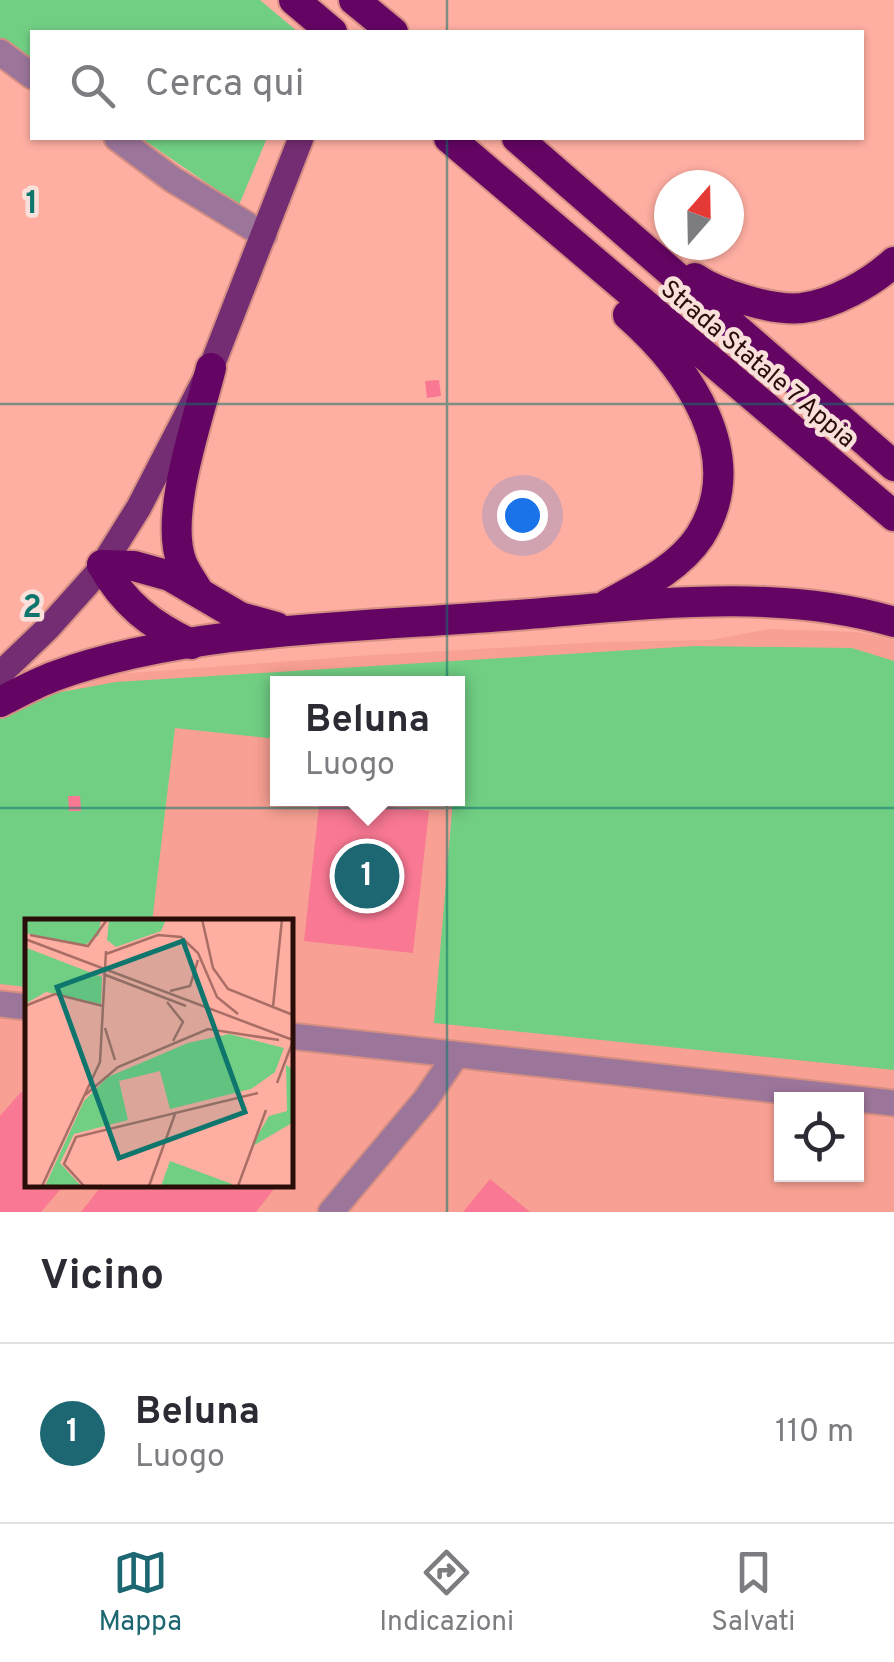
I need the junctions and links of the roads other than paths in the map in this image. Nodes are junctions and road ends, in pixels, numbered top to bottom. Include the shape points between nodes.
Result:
1 (354, 0) edge
2 (300, 5) edge
3 (386, 26) edge
4 (330, 30) edge
5 (341, 30) edge
6 (0, 52) edge
7 (30, 74) edge
8 (120, 140) edge
9 (299, 140) edge
10 (452, 140) edge
11 (519, 140) edge
12 (520, 140) edge
13 (506, 188) junction
14 (264, 235) junction
15 (894, 262) edge
16 (212, 368) junction
17 (894, 466) edge
18 (894, 516) edge
19 (102, 565) junction
20 (198, 591) junction
21 (599, 609) junction
22 (894, 622) edge
23 (293, 632) junction
24 (191, 644) junction
25 (0, 674) edge
26 (0, 702) edge
27 (0, 1004) edge
28 (25, 1007) edge
29 (292, 1036) edge
30 (456, 1054) junction
31 (894, 1103) edge
32 (331, 1212) edge

1 - 3 highway
1 - 5 main road
2 - 4 highway
6 - 7 street
8 - 14 street
9 - 14 main road
10 - 13 highway, Strada Statale 7 Appia
11 - 17 highway, Strada Statale 7 Appia
12 - 15 highway via 712,290 800,308 842,295
13 - 18 highway, Strada Statale 7 Appia
13 - 21 highway via 531,227 650,334 685,376 717,453 713,506 699,538 662,575
14 - 16 main road
16 - 19 main road
16 - 20 highway via 176,529 181,562
19 - 20 highway via 134,566
19 - 24 highway via 138,614
19 - 25 main road
20 - 23 highway via 240,617
21 - 22 highway via 739,602 852,610
21 - 23 highway
23 - 24 highway
24 - 26 highway via 80,668
27 - 28 street
29 - 30 street
30 - 31 street
30 - 32 street

